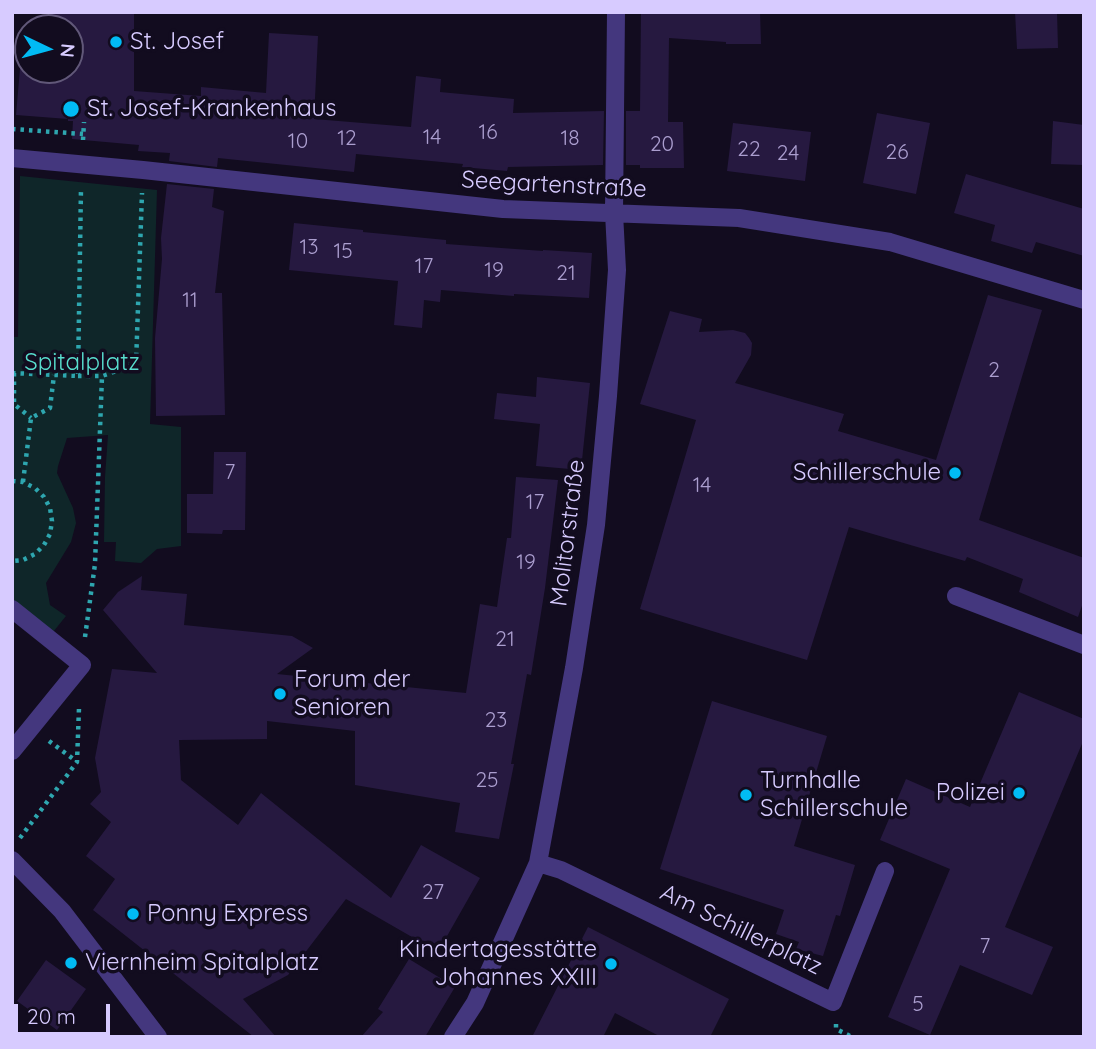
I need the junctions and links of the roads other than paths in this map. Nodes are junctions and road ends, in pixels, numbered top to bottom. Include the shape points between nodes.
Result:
1 (616, 12) edge
2 (12, 158) edge
3 (614, 213) junction
4 (1084, 300) edge
5 (956, 596) dead end
6 (12, 609) edge
7 (1084, 645) edge
8 (12, 751) edge
9 (12, 860) edge
10 (538, 863) junction
11 (885, 871) dead end
12 (159, 1037) edge
13 (453, 1037) edge

1 - 3 street, Molitorstraße
2 - 3 street, Seegartenstraße via 503,209
3 - 4 street, Seegartenstraße via 739,218 890,242
3 - 10 street, Molitorstraße via 617,270 596,525
5 - 7 street
6 - 8 street via 82,665
9 - 12 street via 62,911
10 - 11 street, Am Schillerplatz via 833,1002
10 - 13 street, Molitorstraße via 475,1003

